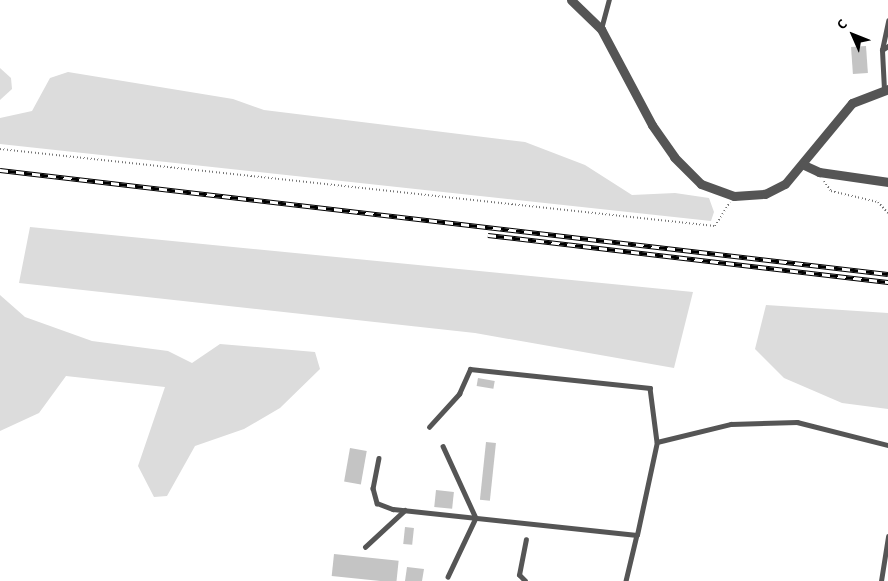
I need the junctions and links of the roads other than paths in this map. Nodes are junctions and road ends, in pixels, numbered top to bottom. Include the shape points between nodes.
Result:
1 (571, 0) edge
2 (609, 0) edge
3 (888, 21) edge
4 (601, 29) junction
5 (888, 46) edge
6 (882, 50) junction
7 (886, 90) edge
8 (804, 165) junction
9 (888, 182) edge
10 (429, 427) dead end
11 (657, 442) junction
12 (888, 445) edge
13 (443, 446) dead end
14 (379, 458) dead end
15 (405, 510) junction
16 (476, 518) junction
17 (637, 535) junction
18 (888, 537) edge
19 (526, 540) dead end
20 (365, 547) dead end
21 (448, 577) dead end
22 (525, 581) edge
23 (626, 581) edge
24 (881, 581) edge

1 - 4 street
2 - 4 lane
3 - 6 lane
4 - 8 street via 652,125 674,157 700,184 734,196 765,194 785,184
5 - 6 lane
6 - 7 lane
7 - 8 street via 852,103
8 - 9 street via 819,172
10 - 11 lane via 458,394 470,369 650,388
11 - 12 lane via 731,424 797,422
11 - 17 lane
13 - 16 lane
14 - 15 lane via 373,488 377,503
15 - 16 lane
15 - 20 lane
16 - 17 lane
16 - 21 lane
17 - 23 lane
18 - 24 lane
19 - 22 lane via 519,575

